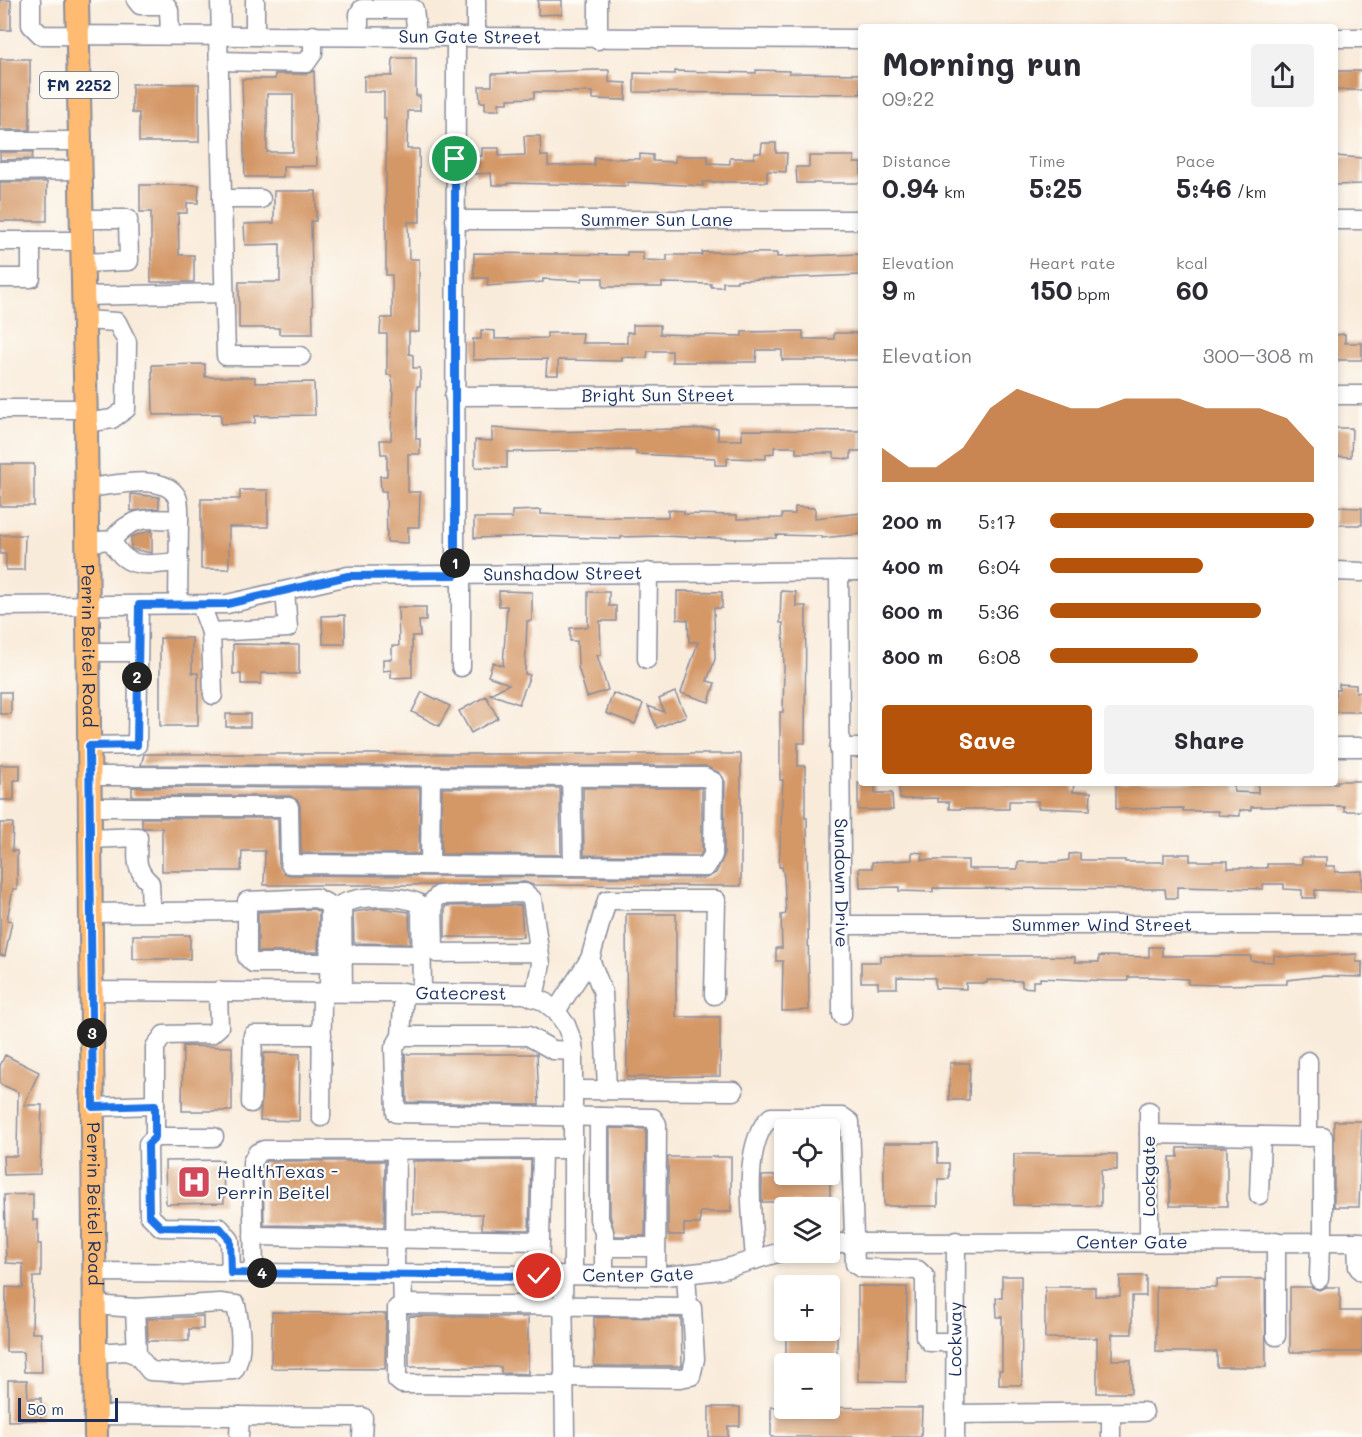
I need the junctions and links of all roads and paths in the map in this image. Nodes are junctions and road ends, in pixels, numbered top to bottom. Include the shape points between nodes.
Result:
1 (31, 0) edge
2 (77, 0) edge
3 (136, 0) edge
4 (220, 0) edge
5 (255, 0) edge
6 (476, 0) edge
7 (598, 0) edge
8 (220, 34) junction
9 (170, 35) junction
10 (255, 35) junction
11 (313, 35) junction
12 (359, 35) junction
13 (417, 35) junction
14 (78, 36) junction
15 (456, 36) junction
16 (476, 36) junction
17 (1338, 38) edge
18 (1362, 38) edge
19 (858, 39) edge
20 (598, 40) junction
21 (219, 61) junction
22 (0, 141) edge
23 (80, 141) junction
24 (80, 170) junction
25 (0, 171) edge
26 (222, 199) junction
27 (261, 199) dead end
28 (455, 220) junction
29 (858, 220) edge
30 (1338, 220) edge
31 (1362, 220) edge
32 (0, 241) edge
33 (31, 241) junction
34 (82, 241) junction
35 (0, 279) edge
36 (224, 292) junction
37 (83, 296) junction
38 (84, 320) junction
39 (301, 356) dead end
40 (858, 395) edge
41 (1338, 395) edge
42 (1362, 395) edge
43 (454, 396) junction
44 (0, 409) edge
45 (86, 416) junction
46 (86, 488) junction
47 (179, 520) junction
48 (112, 540) junction
49 (87, 542) junction
50 (179, 562) junction
51 (839, 571) junction
52 (858, 571) edge
53 (648, 572) junction
54 (1338, 572) edge
55 (1362, 572) edge
56 (458, 575) junction
57 (285, 591) junction
58 (87, 604) junction
59 (178, 604) junction
60 (139, 605) junction
61 (201, 605) junction
62 (0, 606) edge
63 (211, 632) junction
64 (88, 652) junction
65 (137, 652) junction
66 (647, 659) dead end
67 (461, 667) dead end
68 (213, 695) dead end
69 (89, 746) junction
70 (1338, 747) edge
71 (1362, 747) edge
72 (839, 748) junction
73 (858, 748) edge
74 (89, 776) junction
75 (289, 776) junction
76 (430, 776) junction
77 (571, 776) junction
78 (90, 807) junction
79 (289, 807) junction
80 (90, 839) junction
81 (430, 865) junction
82 (573, 866) junction
83 (151, 904) junction
84 (236, 911) dead end
85 (91, 913) junction
86 (841, 925) junction
87 (1362, 925) edge
88 (539, 952) junction
89 (422, 955) junction
90 (336, 959) junction
91 (590, 959) junction
92 (254, 963) junction
93 (92, 991) junction
94 (218, 991) junction
95 (254, 992) junction
96 (331, 992) junction
97 (413, 992) junction
98 (714, 994) dead end
99 (534, 998) junction
100 (556, 1011) junction
101 (842, 1015) dead end
102 (322, 1035) junction
103 (401, 1036) junction
104 (574, 1052) junction
105 (1308, 1061) dead end
106 (574, 1090) junction
107 (607, 1090) junction
108 (734, 1091) dead end
109 (251, 1103) dead end
110 (155, 1105) junction
111 (93, 1107) junction
112 (1149, 1111) dead end
113 (574, 1116) junction
114 (321, 1117) dead end
115 (599, 1117) junction
116 (1149, 1134) junction
117 (1261, 1136) junction
118 (155, 1137) junction
119 (214, 1137) dead end
120 (1308, 1137) junction
121 (396, 1149) junction
122 (542, 1149) junction
123 (574, 1149) junction
124 (1259, 1196) dead end
125 (253, 1236) junction
126 (395, 1238) junction
127 (856, 1240) junction
128 (540, 1241) junction
129 (840, 1241) edge
130 (956, 1241) junction
131 (1149, 1241) junction
132 (1276, 1241) junction
133 (1321, 1242) junction
134 (1359, 1242) edge
135 (604, 1247) junction
136 (656, 1247) junction
137 (774, 1254) edge
138 (755, 1260) junction
139 (956, 1270) junction
140 (94, 1272) junction
141 (1362, 1272) edge
142 (241, 1273) junction
143 (686, 1274) junction
144 (398, 1275) junction
145 (539, 1276) junction
146 (568, 1276) junction
147 (604, 1276) junction
148 (656, 1276) junction
149 (925, 1276) junction
150 (1319, 1279) dead end
151 (95, 1305) junction
152 (236, 1305) junction
153 (400, 1306) junction
154 (561, 1306) junction
155 (688, 1307) junction
156 (135, 1308) junction
157 (1276, 1336) dead end
158 (955, 1342) junction
159 (96, 1353) junction
160 (137, 1355) junction
161 (564, 1381) junction
162 (1144, 1412) dead end
163 (1111, 1413) junction
164 (955, 1414) junction
165 (240, 1416) junction
166 (95, 1426) edge
167 (239, 1437) edge
168 (362, 1437) edge
169 (565, 1437) edge
170 (955, 1437) edge
171 (1111, 1437) edge

1 - 14 street, Sun Gate Street via 31,25 41,35
2 - 14 main road, Perrin Beitel Road / FM 2252
3 - 9 street via 140,5 166,5 170,10
4 - 8 street
5 - 10 street
6 - 16 street
7 - 20 street
8 - 9 street, Sun Gate Street
8 - 10 street, Sun Gate Street
8 - 21 street
9 - 14 street, Sun Gate Street
10 - 11 street, Sun Gate Street
11 - 12 street, Sun Gate Street
11 - 21 street via 313,53 306,63
12 - 13 street, Sun Gate Street
12 - 13 street via 362,9 414,9
13 - 15 street, Sun Gate Street
14 - 23 main road, Perrin Beitel Road / FM 2252
15 - 16 street, Sun Gate Street
15 - 28 street
16 - 20 street, Sun Gate Street
17 - 18 street
19 - 20 street, Sun Gate Street
21 - 26 street
22 - 23 street
23 - 24 main road, Perrin Beitel Road / FM 2252
24 - 25 street
24 - 34 main road, Perrin Beitel Road / FM 2252
26 - 27 street
26 - 36 street
28 - 29 street, Summer Sun Lane
28 - 43 street
30 - 31 street
32 - 33 street
33 - 34 street
33 - 35 street via 31,278
34 - 37 main road, Perrin Beitel Road / FM 2252
36 - 37 street
36 - 39 street via 226,356
37 - 38 main road, Perrin Beitel Road / FM 2252
38 - 45 main road, Perrin Beitel Road / FM 2252
38 - 45 street via 117,322 127,342 126,409 112,419
40 - 43 street, Bright Sun Street
41 - 42 street
43 - 56 street
44 - 45 street
45 - 46 main road, Perrin Beitel Road / FM 2252
46 - 47 street via 149,481 172,491 178,498
46 - 49 main road, Perrin Beitel Road / FM 2252
47 - 48 street via 129,522
47 - 50 street
48 - 49 street
48 - 50 street via 118,554 128,562
49 - 58 main road, Perrin Beitel Road / FM 2252
50 - 59 street
51 - 52 street, Sunshadow Street
51 - 53 street, Sunshadow Street
51 - 72 street, Sundown Drive
53 - 56 street, Sunshadow Street
53 - 66 street
54 - 55 street
56 - 57 street, Sunshadow Street via 348,576
56 - 67 street
57 - 61 street, Sunshadow Street via 245,601
57 - 63 street via 288,628
58 - 60 street, Sunshadow Street
58 - 62 street, Sunshadow Street
58 - 64 main road, Perrin Beitel Road / FM 2252
59 - 60 street, Sunshadow Street
59 - 61 street, Sunshadow Street
60 - 65 street
61 - 63 street
63 - 68 street
64 - 65 street
64 - 69 main road, Perrin Beitel Road / FM 2252
65 - 69 street via 137,745
69 - 74 main road, Perrin Beitel Road / FM 2252
70 - 71 street
72 - 73 street
72 - 86 street, Sundown Drive
74 - 75 street
74 - 78 main road, Perrin Beitel Road / FM 2252
75 - 76 street
75 - 79 street
76 - 77 street
76 - 81 street
77 - 82 street
77 - 82 street via 705,777 714,782 713,855 706,867
78 - 79 street
78 - 80 main road, Perrin Beitel Road / FM 2252
79 - 81 street via 290,864
80 - 83 street via 138,837 136,864 150,883
80 - 85 main road, Perrin Beitel Road / FM 2252
81 - 82 street
83 - 84 street
83 - 85 street
85 - 93 main road, Perrin Beitel Road / FM 2252
86 - 87 street, Summer Wind Street
86 - 101 street, Sundown Drive
88 - 88 street via 532,899 525,893 439,895 434,901 437,953
88 - 99 street via 541,964
89 - 90 street
89 - 90 street via 418,903 408,899 352,899 342,904
89 - 97 street
90 - 92 street
90 - 92 street via 330,905 316,898 247,901 247,957
90 - 96 street
91 - 98 street via 607,900 716,900
91 - 100 street
91 - 107 street via 603,993
92 - 95 street
93 - 94 street, Gatecrest
93 - 111 main road, Perrin Beitel Road / FM 2252
94 - 95 street, Gatecrest
94 - 110 street via 219,1027 211,1034 164,1035 155,1047
95 - 96 street, Gatecrest
96 - 97 street, Gatecrest
96 - 102 street
97 - 99 street, Gatecrest via 525,994
97 - 103 street
99 - 100 street, Gatecrest
100 - 104 street via 566,1025
102 - 109 street via 252,1035
102 - 114 street
103 - 104 street via 528,1036 553,1050
103 - 113 street via 394,1048 396,1113
104 - 106 street
105 - 120 street
106 - 107 street
106 - 113 street
107 - 108 street
110 - 111 street
110 - 118 street
111 - 140 main road, Perrin Beitel Road / FM 2252
112 - 116 street, Lockgate
113 - 115 street
113 - 123 street
115 - 135 street via 599,1218
115 - 136 street via 653,1118 657,1124
116 - 117 street
116 - 131 street, Lockgate
117 - 120 street
117 - 124 street
118 - 119 street
118 - 142 street via 148,1144 149,1215 161,1227 220,1228 230,1240
120 - 133 street via 1323,1137
121 - 122 street
121 - 125 street via 257,1153 252,1162
121 - 126 street
122 - 123 street
122 - 128 street
123 - 146 street
125 - 126 street
125 - 142 street
126 - 128 street
126 - 144 street
127 - 129 street, Center Gate
127 - 130 street, Center Gate
127 - 138 street via 850,1122 837,1115 771,1117 756,1142 752,1169
127 - 149 street via 855,1263 861,1268 918,1270
128 - 145 street
130 - 131 street, Center Gate
130 - 139 street, Lockway
131 - 132 street, Center Gate
132 - 133 street, Center Gate
132 - 157 street
133 - 134 street, Center Gate
133 - 150 street
134 - 141 street via 1358,1267
135 - 136 street
135 - 147 street
136 - 148 street
137 - 138 street, Center Gate
138 - 143 street, Center Gate
139 - 149 street
139 - 158 street, Lockway
140 - 142 street, Center Gate
140 - 151 main road, Perrin Beitel Road / FM 2252
142 - 144 street, Center Gate
142 - 152 street
143 - 148 street, Center Gate
143 - 155 street
144 - 145 street, Center Gate
144 - 153 street
145 - 146 street, Center Gate
146 - 147 street, Center Gate
146 - 154 street
147 - 148 street, Center Gate
149 - 158 street via 925,1336 930,1342
151 - 156 street
151 - 159 main road, Perrin Beitel Road / FM 2252
152 - 156 street
152 - 160 street via 240,1343 239,1362 234,1370 150,1371
153 - 154 street
153 - 161 street via 397,1380 402,1384
154 - 155 street
154 - 161 street
155 - 161 street via 692,1308 691,1376
156 - 160 street
158 - 164 street, Lockway
159 - 160 street via 126,1351
159 - 166 main road, Perrin Beitel Road / FM 2252
161 - 169 street
162 - 163 street
163 - 164 street
163 - 171 street
164 - 170 street, Lockway
165 - 166 street
165 - 167 street
165 - 168 street via 363,1417

